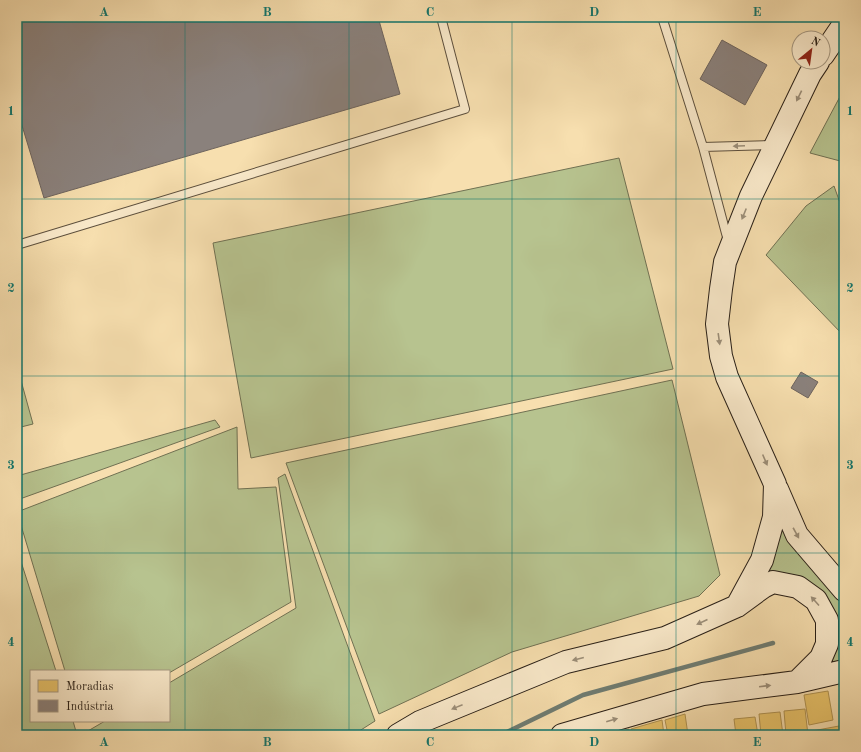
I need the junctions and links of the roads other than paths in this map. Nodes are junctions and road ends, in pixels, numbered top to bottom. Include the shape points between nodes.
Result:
1 (441, 17) edge
2 (662, 17) edge
3 (844, 24) edge
4 (831, 43) edge
5 (813, 70) edge
6 (776, 145) junction
7 (703, 147) junction
8 (17, 245) edge
9 (730, 249) junction
10 (775, 484) junction
11 (844, 590) edge
12 (737, 606) junction
13 (844, 671) edge
14 (797, 682) junction
15 (398, 735) edge
16 (562, 735) edge

1 - 8 lane via 465,108
2 - 7 lane
3 - 4 main road
5 -> 6 main road
6 -> 7 lane
6 -> 9 main road via 751,196
7 - 9 lane
9 -> 10 main road via 725,262 717,324 721,356 727,377
10 -> 11 main road via 797,535
10 - 12 main road via 774,517 762,560
14 -> 12 main road via 821,658 827,644 827,620 816,600 798,587 774,582
12 -> 15 main road via 666,638 566,662 420,722
13 - 14 main road
16 -> 14 main road via 703,694

